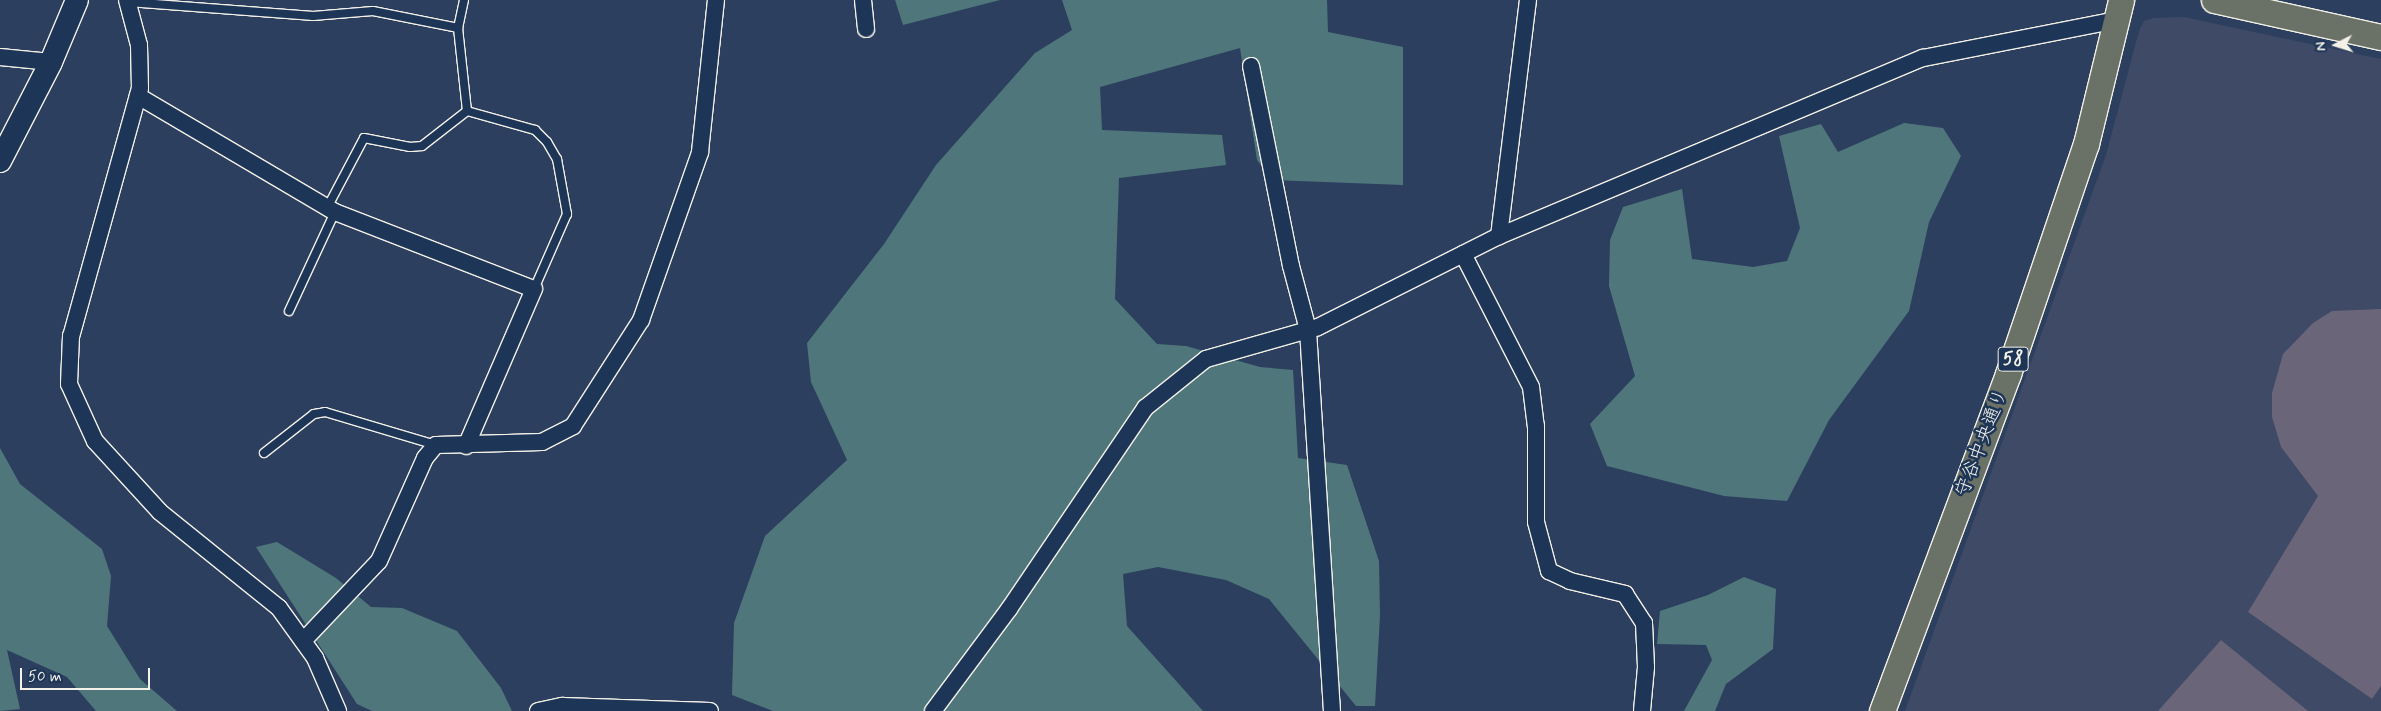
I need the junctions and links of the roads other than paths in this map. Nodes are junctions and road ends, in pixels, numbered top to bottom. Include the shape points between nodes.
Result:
1 (77, 0) edge
2 (464, 0) edge
3 (716, 0) edge
4 (863, 0) edge
5 (1528, 0) edge
6 (2214, 0) edge
7 (127, 1) edge
8 (2263, 5) edge
9 (2119, 10) edge
10 (458, 28) junction
11 (866, 29) dead end
12 (2381, 37) edge
13 (0, 57) edge
14 (51, 62) junction
15 (1251, 66) dead end
16 (138, 96) junction
17 (467, 112) junction
18 (0, 161) edge
19 (331, 210) junction
20 (1499, 236) junction
21 (1463, 254) junction
22 (534, 290) junction
23 (289, 311) dead end
24 (1308, 330) junction
25 (436, 445) junction
26 (466, 446) junction
27 (264, 453) dead end
28 (303, 641) junction
29 (338, 711) edge
30 (538, 711) edge
31 (710, 711) edge
32 (933, 711) edge
33 (1332, 711) edge
34 (1642, 711) edge
35 (1882, 711) edge

1 - 14 street
2 - 10 lane
3 - 26 street via 700,152 641,320 573,426 542,442
4 - 11 street
5 - 20 street
6 - 8 main road
7 - 10 lane via 313,16 373,11
7 - 16 street via 139,45
8 - 12 main road
9 - 20 street via 1923,58
9 - 35 main road, 守谷中央通り / 58 via 2083,153 2008,374
10 - 17 lane
13 - 14 street
14 - 18 street
15 - 24 street via 1291,266
16 - 19 street
16 - 28 street via 71,336 69,384 95,441 108,456 160,512 279,608
17 - 19 lane via 422,146 410,148 364,138
17 - 22 lane via 535,130 557,159 567,214
19 - 22 street
19 - 23 lane
20 - 21 street
21 - 24 street
21 - 34 street via 1531,387 1536,426 1536,522 1549,571 1570,581 1624,594 1644,623 1646,667
22 - 26 street
24 - 32 street via 1206,359 1146,408 1009,609
24 - 33 street
25 - 26 street
25 - 27 lane via 325,412 314,414
25 - 28 street via 425,458 379,561
28 - 29 street via 315,658
30 - 31 street via 562,706

